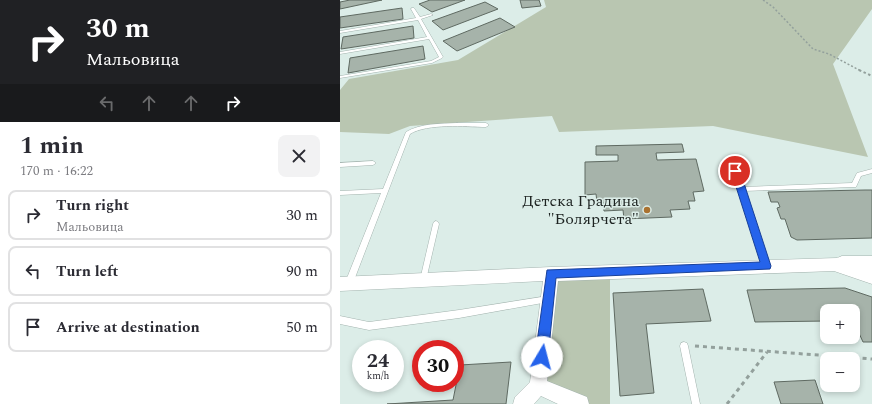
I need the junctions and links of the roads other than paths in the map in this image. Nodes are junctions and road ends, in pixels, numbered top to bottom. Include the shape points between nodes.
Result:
1 (413, 8) dead end
2 (431, 15) dead end
3 (418, 19) junction
4 (340, 32) edge
5 (429, 38) junction
6 (340, 53) edge
7 (340, 77) edge
8 (486, 125) dead end
9 (373, 163) dead end
10 (340, 165) edge
11 (735, 171) dead end
12 (872, 171) edge
13 (741, 189) junction
14 (385, 191) junction
15 (340, 193) edge
16 (436, 224) dead end
17 (872, 263) edge
18 (834, 264) junction
19 (766, 266) junction
20 (551, 274) junction
21 (872, 277) edge
22 (423, 280) junction
23 (344, 284) edge
24 (549, 299) junction
25 (340, 320) edge
26 (684, 346) road end
27 (538, 386) junction
28 (522, 404) edge
29 (580, 404) edge
30 (696, 404) edge

1 - 3 lane
2 - 3 lane
3 - 4 lane
3 - 5 lane
5 - 6 lane
5 - 7 lane via 440,57 432,62
8 - 14 lane via 412,129 408,133
9 - 10 lane
11 - 13 lane
12 - 13 lane via 859,174 854,185
13 - 19 lane
14 - 15 lane
14 - 23 lane
16 - 22 lane
17 - 18 street
18 - 19 street
18 - 21 street
19 - 20 street
20 - 22 street
20 - 24 street
22 - 23 street
24 - 25 lane via 369,326
24 - 27 street
26 - 30 lane
27 - 28 street
27 - 29 street

